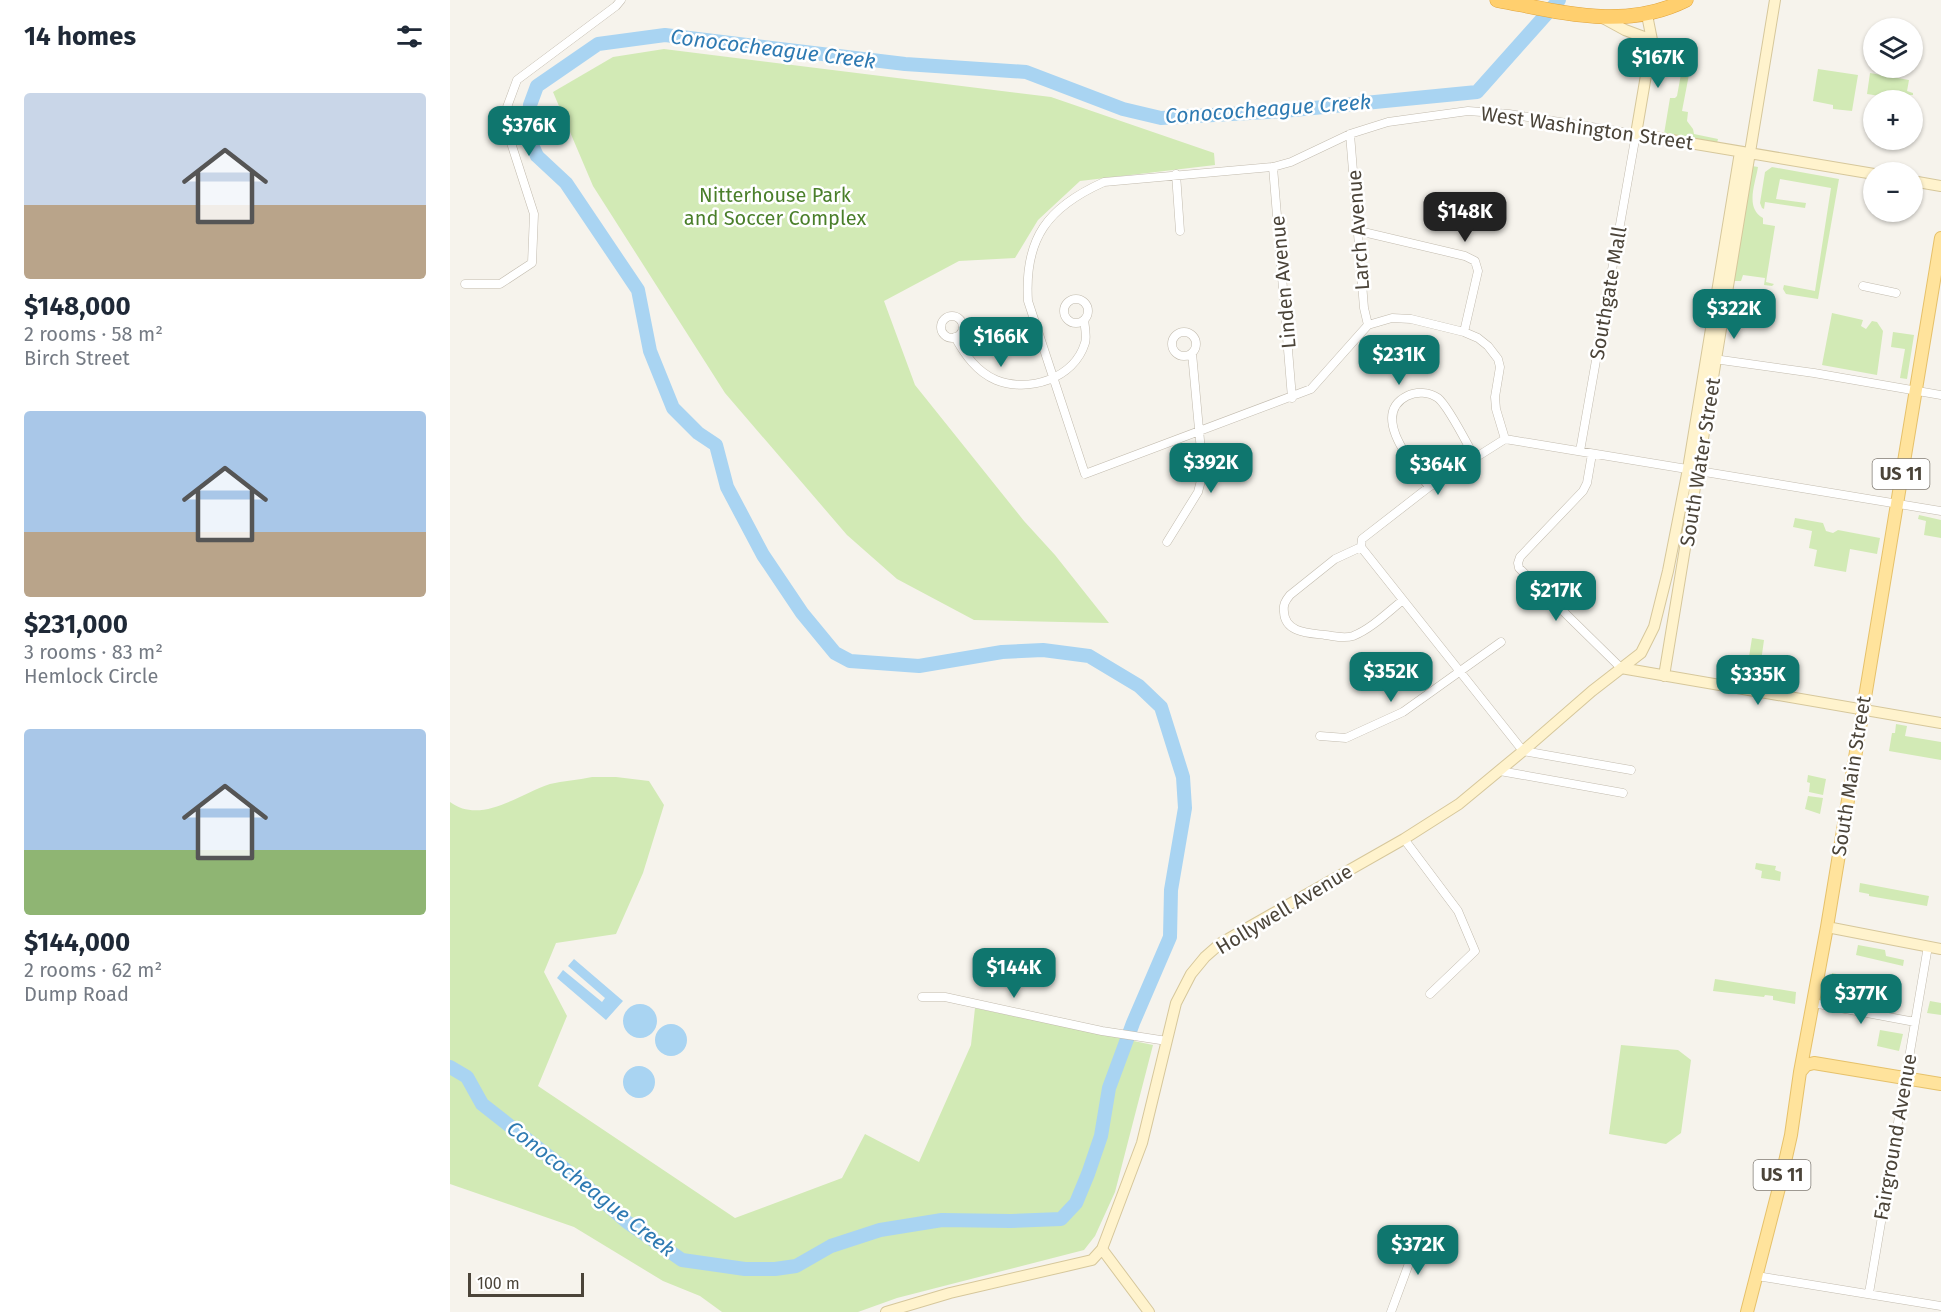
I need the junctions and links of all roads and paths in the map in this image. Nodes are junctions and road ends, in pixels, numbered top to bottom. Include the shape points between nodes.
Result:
1 (621, 0) edge
2 (1686, 0) edge
3 (1774, 0) edge
4 (1513, 2) edge
5 (1647, 15) junction
6 (1601, 17) junction
7 (1652, 40) junction
8 (1350, 134) junction
9 (1636, 134) junction
10 (1745, 153) junction
11 (1273, 167) junction
12 (1863, 172) edge
13 (1176, 174) junction
14 (1923, 183) edge
15 (1941, 186) edge
16 (1180, 231) dead end
17 (1359, 231) junction
18 (1941, 238) edge
19 (465, 284) dead end
20 (1863, 286) dead end
21 (1896, 293) dead end
22 (1084, 320) dead end
23 (1368, 326) junction
24 (1464, 332) junction
25 (955, 338) dead end
26 (1192, 352) dead end
27 (1712, 359) junction
28 (1054, 378) junction
29 (1915, 390) junction
30 (1941, 395) edge
31 (1292, 398) junction
32 (1199, 432) junction
33 (1505, 440) junction
34 (1580, 452) junction
35 (1592, 454) junction
36 (1475, 458) junction
37 (1692, 470) junction
38 (1429, 487) junction
39 (1896, 502) junction
40 (1941, 511) edge
41 (1167, 542) dead end
42 (1361, 543) junction
43 (1403, 600) junction
44 (1501, 642) dead end
45 (1621, 668) junction
46 (1460, 672) junction
47 (1664, 676) junction
48 (1862, 710) junction
49 (1941, 723) edge
50 (1320, 736) dead end
51 (1524, 751) junction
52 (1632, 770) dead end
53 (1500, 771) junction
54 (1623, 793) dead end
55 (1404, 839) junction
56 (1827, 927) junction
57 (1928, 946) junction
58 (1941, 949) edge
59 (1430, 994) dead end
60 (922, 996) dead end
61 (1813, 1003) junction
62 (1915, 1022) junction
63 (1167, 1041) junction
64 (1804, 1052) junction
65 (1814, 1063) junction
66 (1800, 1072) junction
67 (1905, 1079) junction
68 (1941, 1084) edge
69 (1422, 1231) dead end
70 (1102, 1249) junction
71 (1757, 1276) junction
72 (1869, 1293) junction
73 (1941, 1306) edge
74 (886, 1312) edge
75 (1149, 1312) edge
76 (1391, 1312) edge
77 (1747, 1312) edge

1 - 19 street via 517,80 503,118 534,214 532,263 500,284
2 - 5 highway
3 - 10 street, South Water Street
4 - 6 highway
5 - 6 highway
5 - 7 street
6 - 7 street
7 - 9 street
8 - 9 street, West Washington Street via 1388,122 1479,111
8 - 11 street, West Washington Street
8 - 17 street, Larch Avenue
9 - 10 street, West Washington Street
9 - 34 street, Southgate Mall
10 - 12 street, West Washington Street
10 - 27 street, South Water Street
11 - 13 street, West Washington Street
11 - 31 street, Linden Avenue
13 - 16 street
13 - 28 street, West Washington Street via 1104,182 1059,208 1041,231 1029,266 1028,301
14 - 15 street
17 - 23 street, Larch Avenue
17 - 24 street via 1475,261 1478,271
18 - 29 main road, South Main Street / US 11
20 - 21 street
22 - 28 street via 1086,342 1075,362
23 - 24 street via 1392,318 1412,319
23 - 31 street via 1311,390
24 - 33 street via 1478,338 1498,359 1496,409
25 - 28 street via 977,368 994,379 1011,385 1029,385
26 - 32 street
27 - 29 street
27 - 37 street, South Water Street
28 - 32 street, West Washington Street via 1085,474
29 - 30 street
29 - 39 main road, South Main Street / US 11
31 - 32 street
32 - 41 street via 1203,472 1198,492
33 - 34 street
33 - 36 street
34 - 35 street
35 - 37 street
35 - 45 street via 1583,490 1518,563
36 - 38 street
36 - 38 street via 1439,399 1424,392 1402,399 1393,411 1395,432
37 - 39 street
37 - 45 street, Hollywell Avenue via 1654,627 1641,653
37 - 47 street, South Water Street via 1682,573
38 - 42 street
39 - 40 street
39 - 48 main road, South Main Street / US 11
42 - 43 street
42 - 43 street via 1290,595 1284,610 1287,622 1300,631 1351,637
43 - 46 street
44 - 46 street
45 - 47 street
45 - 51 street, Hollywell Avenue
46 - 50 street via 1403,712 1377,724 1346,738
46 - 51 street
47 - 48 street
48 - 49 street
48 - 56 main road, South Main Street / US 11
51 - 52 street
51 - 53 street, Hollywell Avenue
53 - 54 street
53 - 55 street, Hollywell Avenue via 1459,804
55 - 59 street via 1458,911 1475,951
55 - 63 street, Hollywell Avenue via 1221,943 1182,989
56 - 57 street
56 - 61 main road, South Main Street / US 11
57 - 58 street
57 - 62 street, Fairground Avenue
60 - 63 street via 945,997
61 - 62 street
61 - 64 main road, South Main Street / US 11
62 - 67 street, Fairground Avenue
63 - 70 street, Hollywell Avenue via 1142,1143
64 - 65 main road
64 - 66 main road, South Main Street / US 11
65 - 66 main road
65 - 67 main road
66 - 71 main road, South Main Street / US 11 via 1785,1162
67 - 68 main road
67 - 72 street, Fairground Avenue
69 - 76 street
70 - 74 street via 1092,1260
70 - 75 street
71 - 72 street
71 - 77 main road, South Main Street / US 11
72 - 73 street

